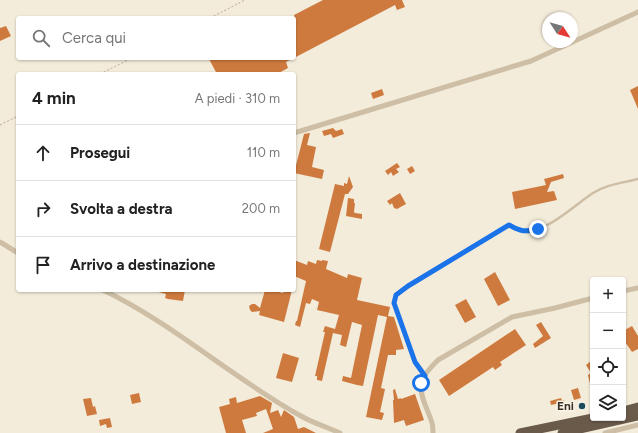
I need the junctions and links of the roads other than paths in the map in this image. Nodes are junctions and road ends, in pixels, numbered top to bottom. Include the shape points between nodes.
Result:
1 (638, 12) edge
2 (296, 132) edge
3 (638, 179) edge
4 (0, 242) edge
5 (16, 252) edge
6 (638, 288) edge
7 (626, 290) edge
8 (107, 292) edge
9 (590, 299) edge
10 (425, 376) junction
11 (638, 407) edge
12 (626, 410) edge
13 (638, 416) edge
14 (590, 419) edge
15 (638, 425) edge
16 (340, 433) edge
17 (433, 433) edge
18 (520, 433) edge
19 (562, 433) edge
20 (605, 433) edge

1 - 2 street via 531,61
3 - 10 lane via 606,186 538,229 526,232 509,225 401,290 396,295 394,303 415,362
4 - 5 street
6 - 7 street
8 - 16 street via 145,312 301,416
9 - 10 street via 512,317 438,360
10 - 17 street via 421,383 423,398
11 - 12 highway
13 - 19 highway
14 - 18 highway
15 - 20 street

